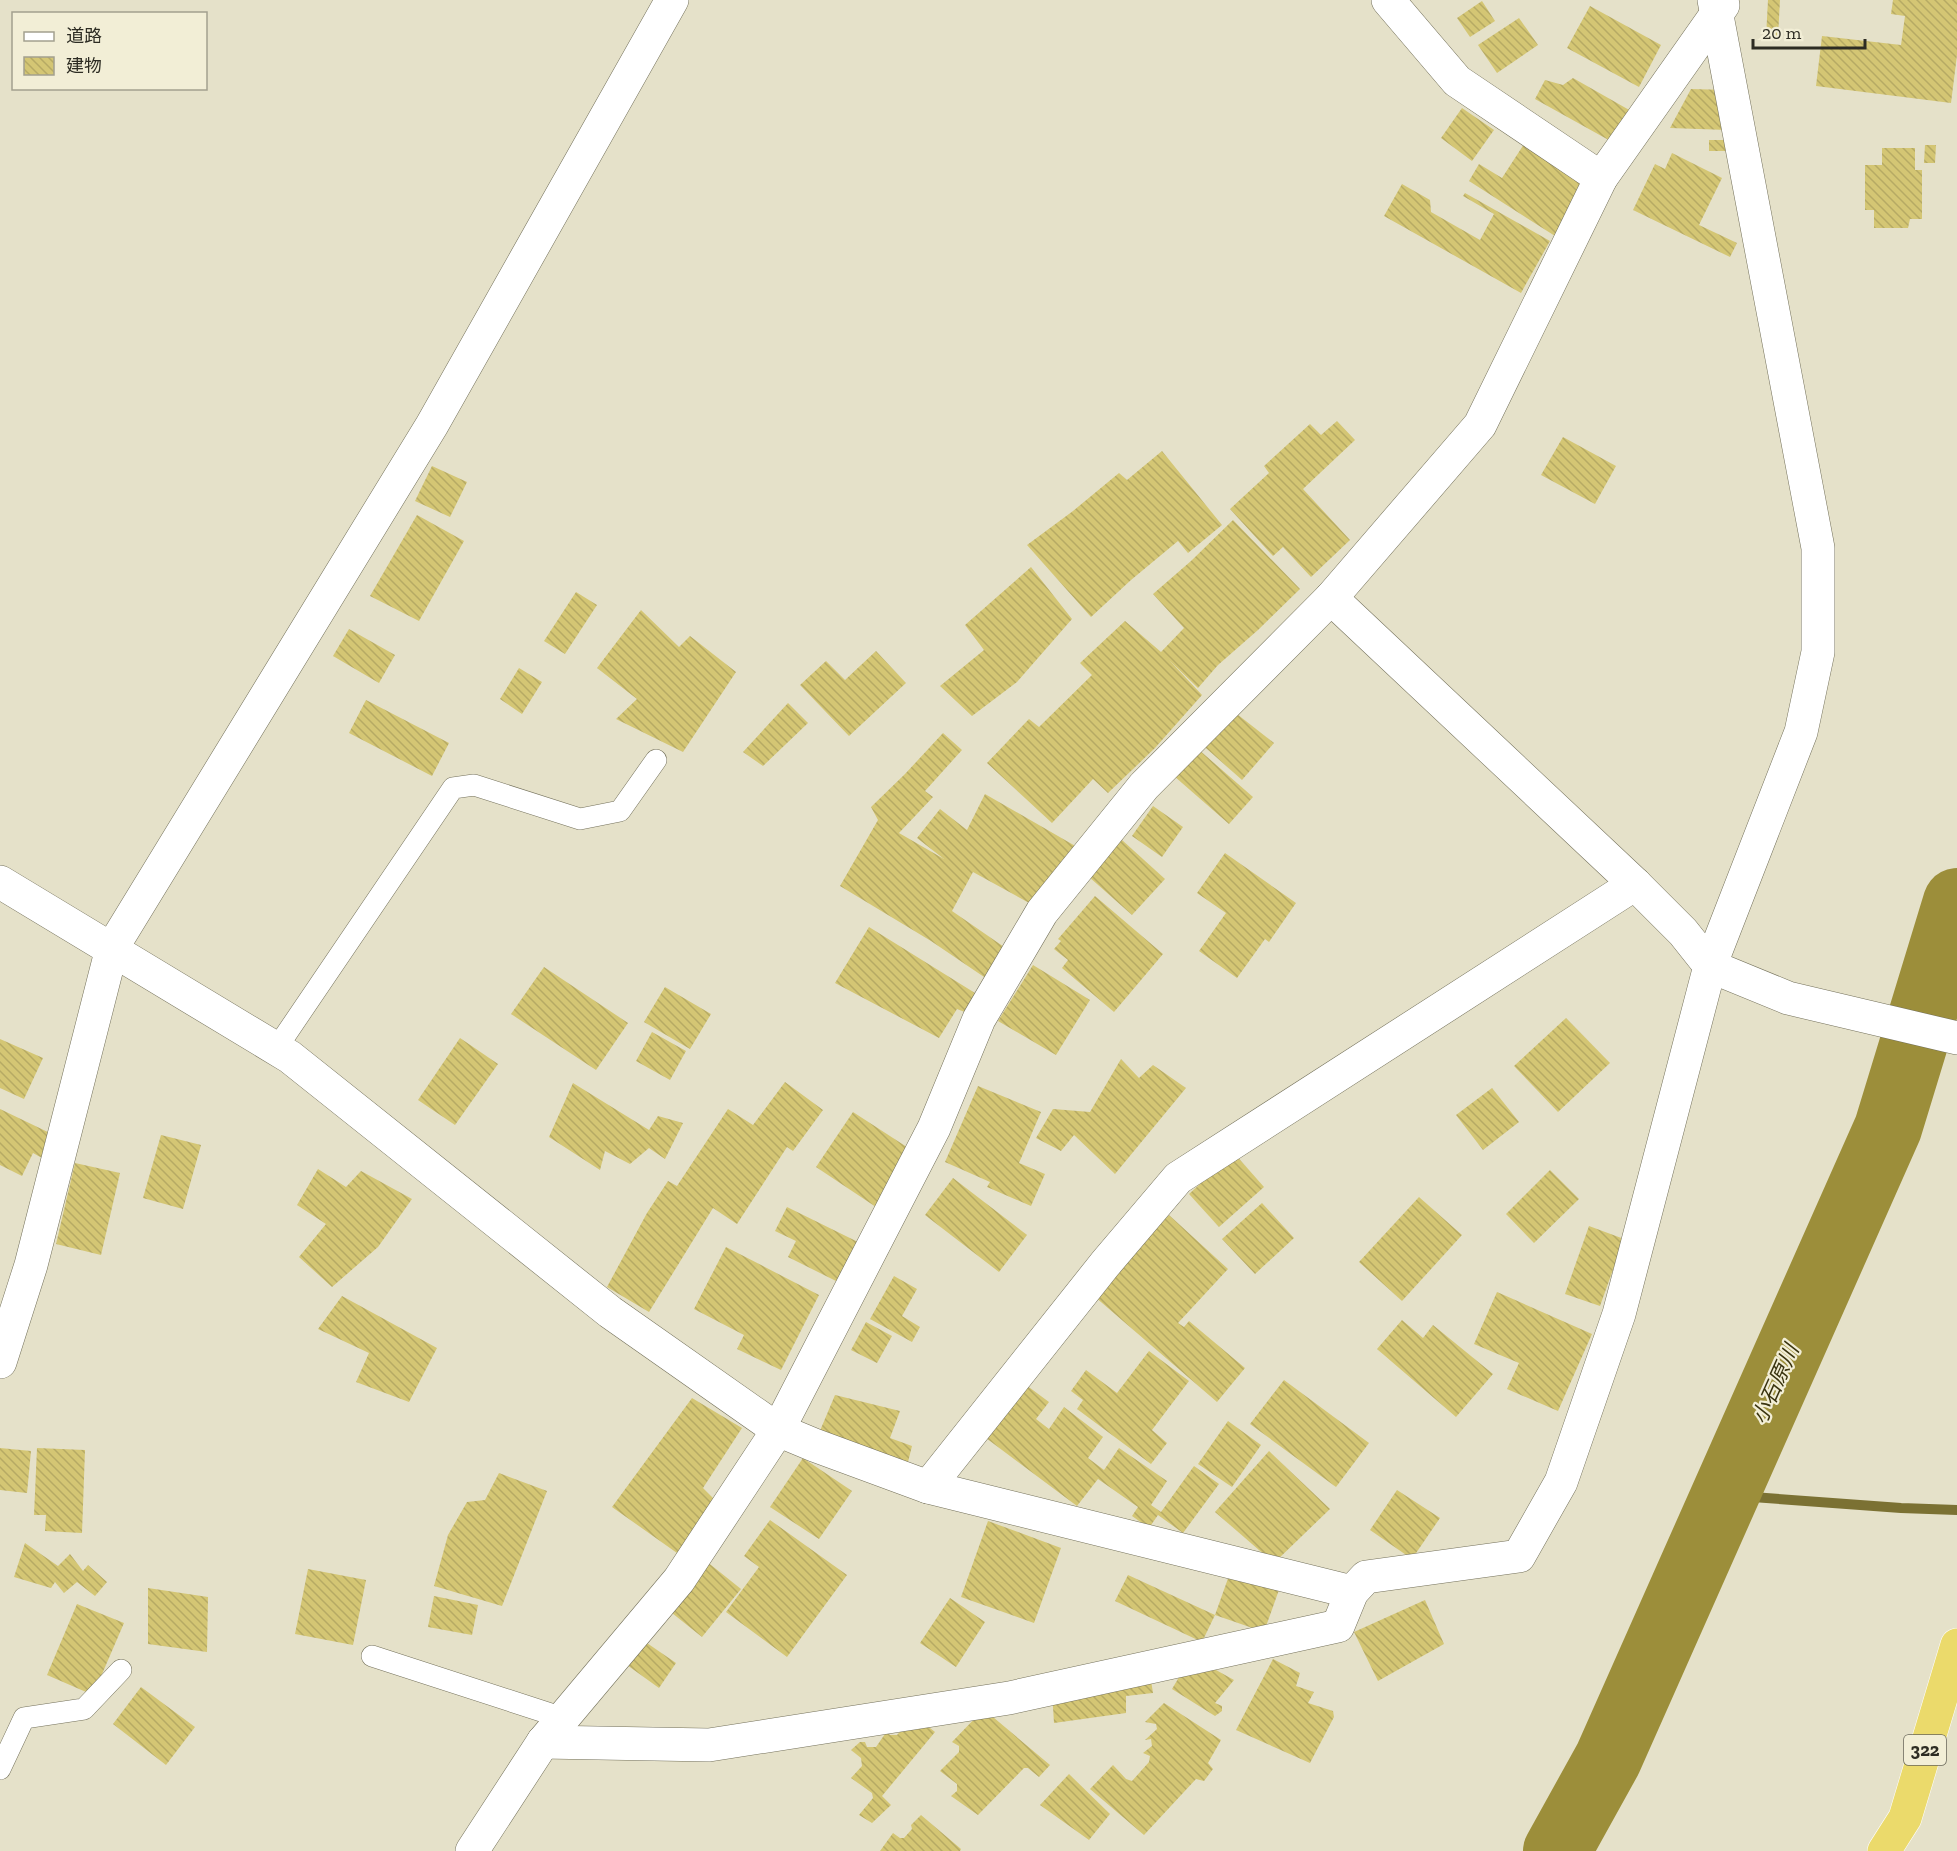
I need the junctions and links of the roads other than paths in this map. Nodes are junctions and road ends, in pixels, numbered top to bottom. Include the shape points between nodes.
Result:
1 (672, 0) edge
2 (1388, 0) edge
3 (1719, 5) edge
4 (1601, 178) junction
5 (1331, 598) junction
6 (656, 760) dead end
7 (0, 882) edge
8 (1635, 884) junction
9 (112, 948) junction
10 (1710, 966) junction
11 (1957, 1038) edge
12 (276, 1048) junction
13 (0, 1362) edge
14 (777, 1430) junction
15 (928, 1487) junction
16 (1352, 1592) junction
17 (1957, 1645) edge
18 (372, 1656) dead end
19 (121, 1670) dead end
20 (553, 1730) junction
21 (0, 1769) edge
22 (472, 1851) edge
23 (1884, 1851) edge

1 - 9 street via 432,426
2 - 4 street via 1457,81
3 - 4 street
3 - 10 street via 1818,548 1818,652 1801,732
4 - 5 street via 1480,426
5 - 8 street
5 - 14 street via 1144,786 1041,912 979,1019 934,1128
6 - 12 lane via 620,811 580,819 474,785 453,788
7 - 9 street
8 - 10 street via 1683,932
8 - 15 street via 1178,1178
9 - 12 street
9 - 13 street via 31,1266
10 - 11 street via 1788,998
10 - 16 street via 1619,1314 1561,1482 1519,1556 1366,1577
12 - 14 street via 610,1312
14 - 15 street
14 - 20 street via 679,1580
15 - 16 street
16 - 20 street via 1338,1626 1009,1698 709,1745
17 - 23 highway, 322 via 1905,1818
18 - 20 lane
19 - 21 lane via 84,1709 24,1718
20 - 22 street

